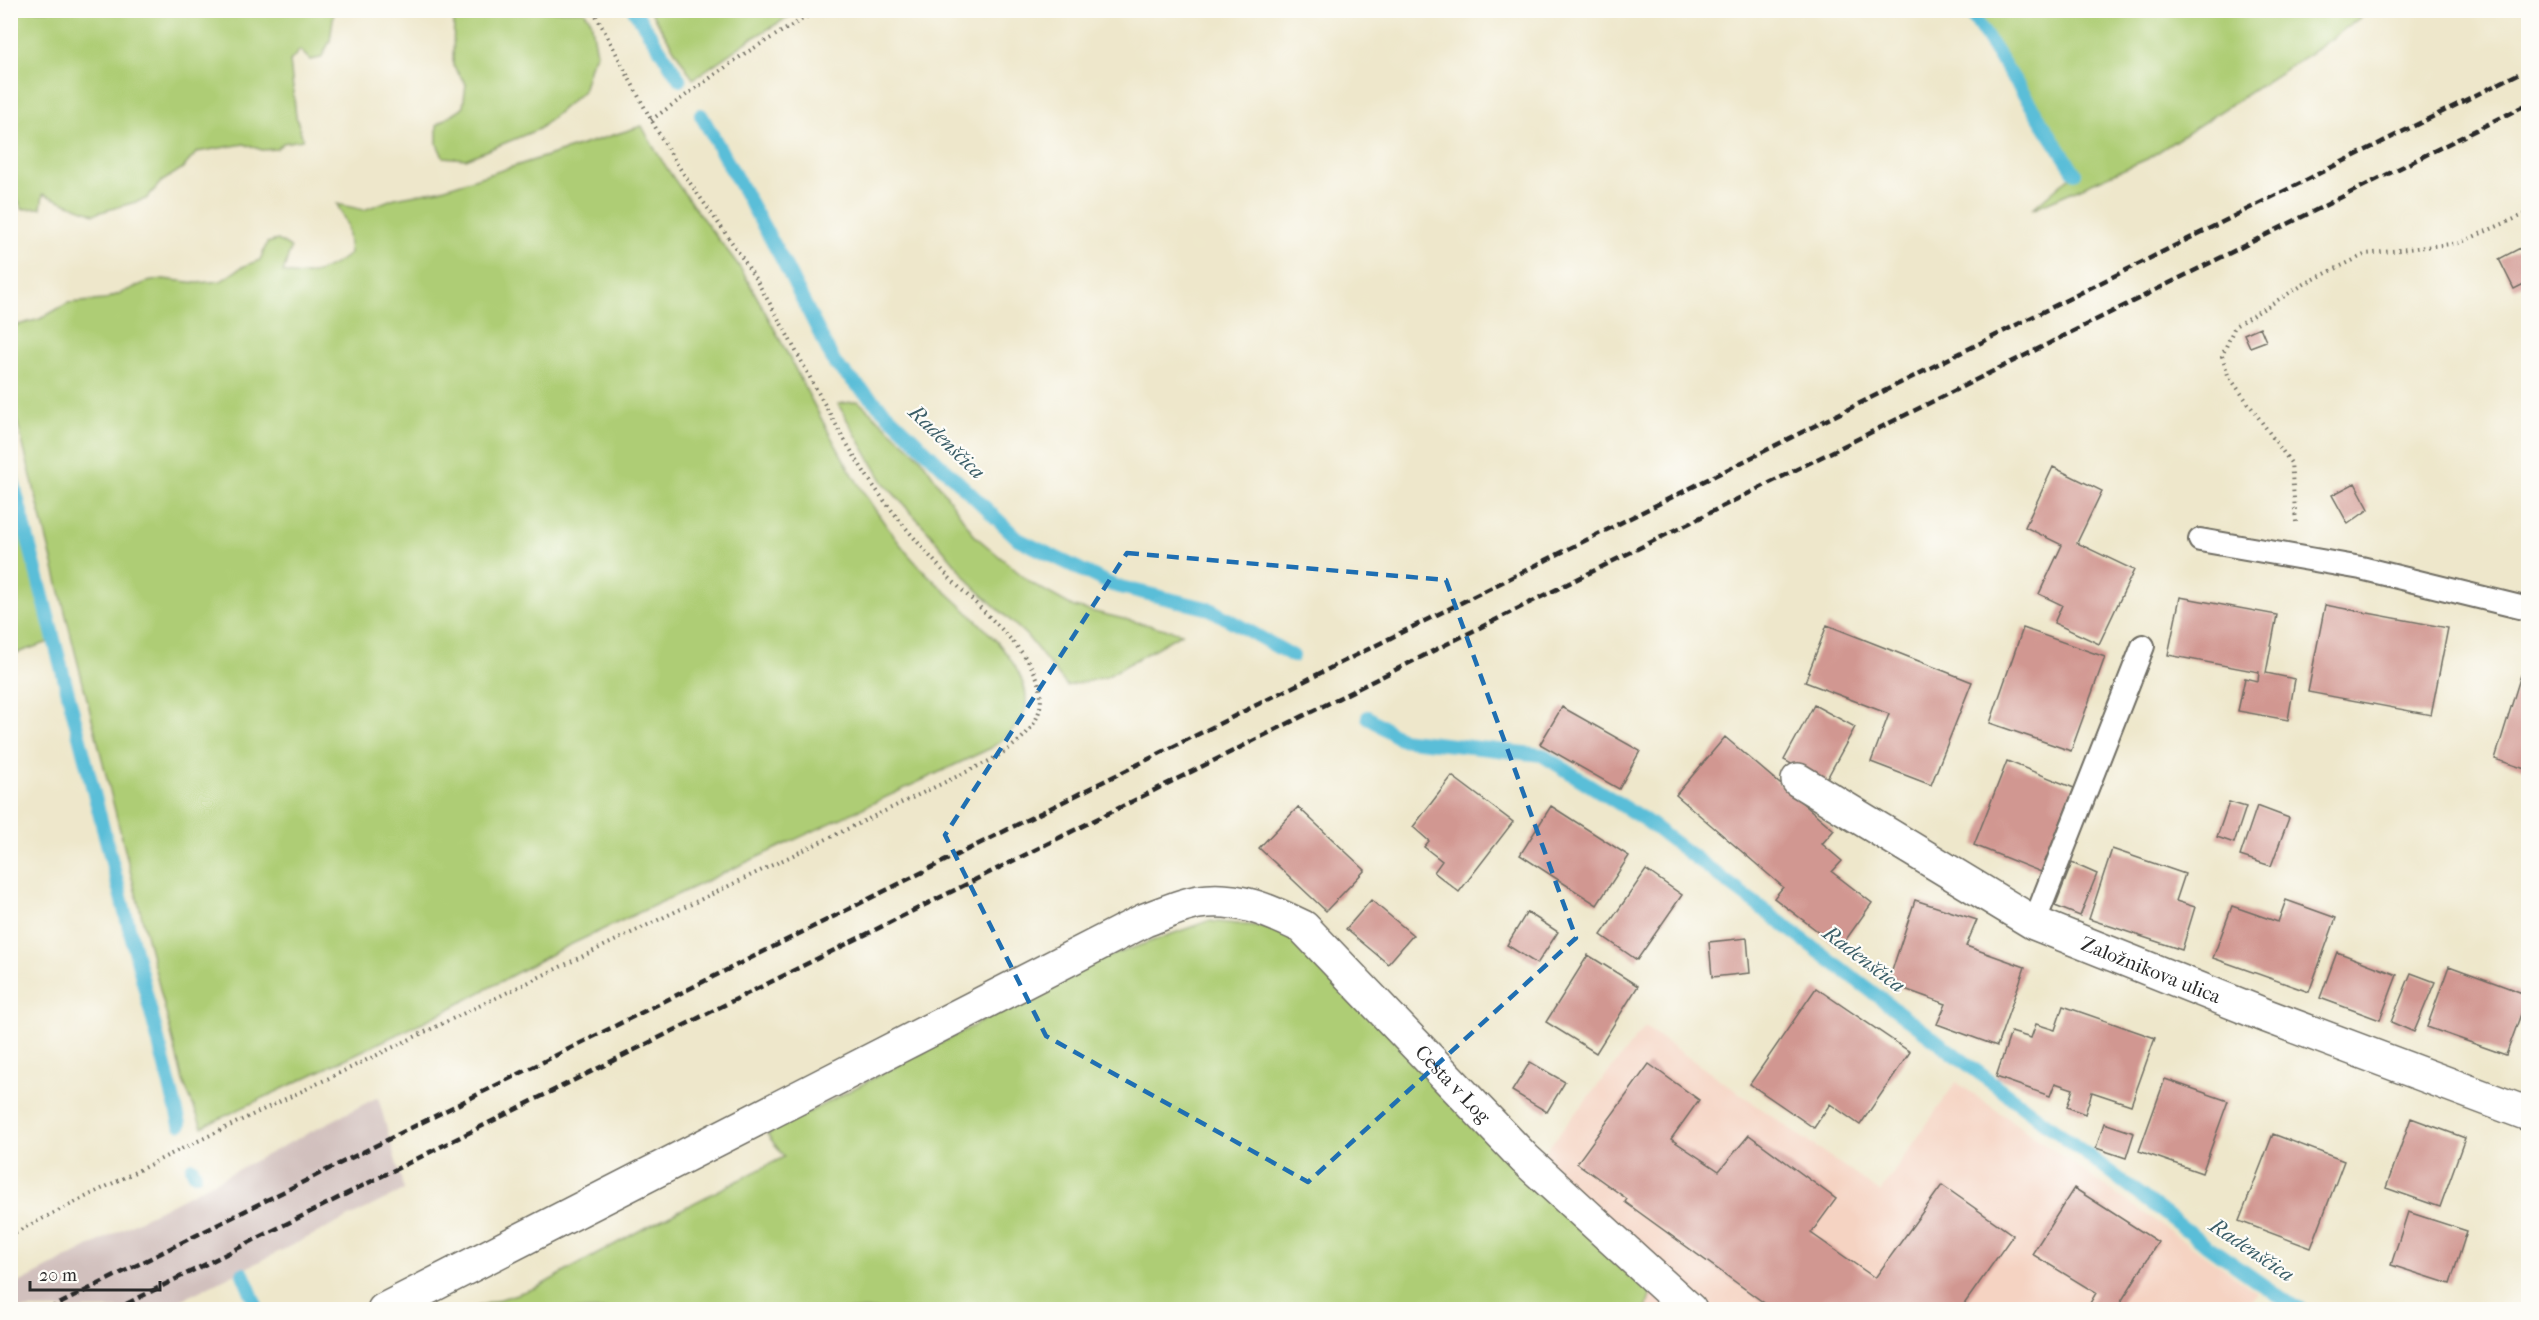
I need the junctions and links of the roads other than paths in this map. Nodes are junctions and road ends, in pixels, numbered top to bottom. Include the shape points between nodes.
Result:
1 (2200, 540) dead end
2 (2529, 609) edge
3 (2143, 646) dead end
4 (1798, 780) dead end
5 (2034, 923) junction
6 (2529, 1114) edge
7 (384, 1310) edge
8 (1690, 1310) edge

1 - 2 lane via 2361,568
3 - 5 lane
4 - 5 street, Založnikova ulica
5 - 6 street, Založnikova ulica
7 - 8 street, Cesta v Log via 1145,920 1198,902 1228,901 1265,909 1303,927 1525,1159

